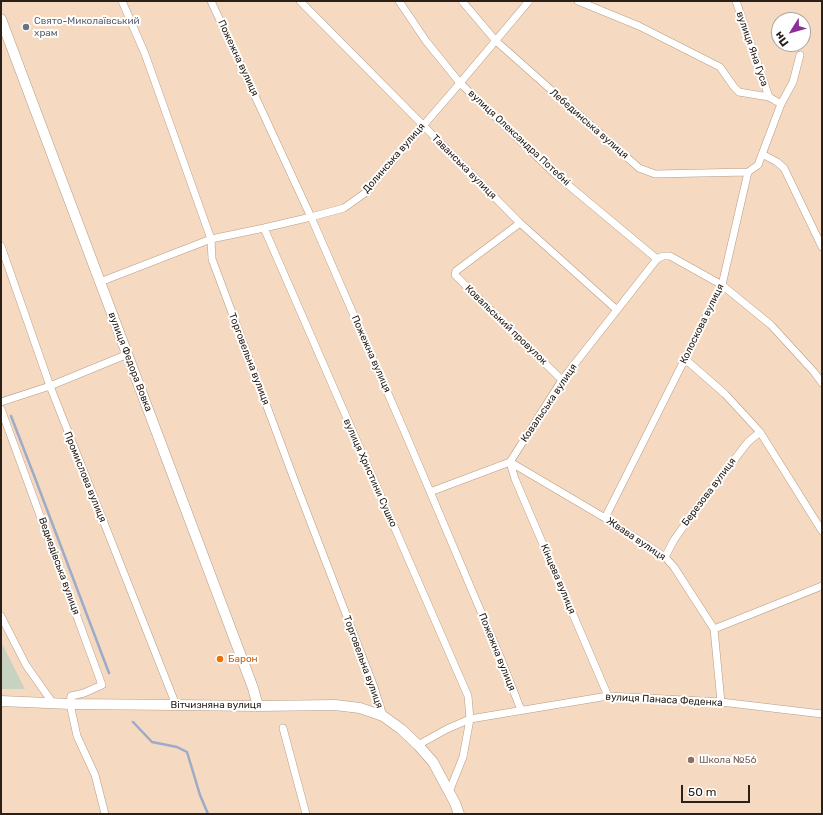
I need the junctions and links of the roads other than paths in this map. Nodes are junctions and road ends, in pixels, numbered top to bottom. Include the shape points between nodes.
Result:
1 (122, 1) edge
2 (211, 1) edge
3 (300, 1) edge
4 (399, 1) edge
5 (462, 1) edge
6 (529, 1) edge
7 (578, 1) edge
8 (736, 1) edge
9 (1, 19) edge
10 (496, 41) junction
11 (800, 55) dead end
12 (460, 83) junction
13 (769, 97) junction
14 (781, 104) junction
15 (423, 126) junction
16 (762, 154) junction
17 (748, 172) junction
18 (311, 217) junction
19 (520, 223) junction
20 (264, 228) junction
21 (211, 239) junction
22 (821, 243) edge
23 (1, 246) edge
24 (657, 259) junction
25 (100, 282) junction
26 (722, 284) junction
27 (617, 310) junction
28 (128, 354) junction
29 (685, 359) junction
30 (562, 380) junction
31 (822, 383) edge
32 (50, 386) junction
33 (1, 402) edge
34 (1, 409) edge
35 (760, 432) junction
36 (510, 462) junction
37 (430, 492) junction
38 (605, 518) junction
39 (822, 531) edge
40 (665, 557) junction
41 (822, 586) edge
42 (1, 616) edge
43 (714, 629) junction
44 (608, 696) junction
45 (1, 701) edge
46 (52, 702) junction
47 (721, 702) junction
48 (70, 704) junction
49 (176, 705) junction
50 (258, 706) junction
51 (520, 710) junction
52 (822, 714) edge
53 (383, 716) junction
54 (470, 719) junction
55 (283, 728) dead end
56 (418, 746) junction
57 (449, 792) junction
58 (105, 814) edge
59 (306, 814) edge
60 (459, 814) edge

1 - 21 street, Торговельна вулиця via 145,54
2 - 18 street, Пожежна вулиця
3 - 15 street, Таванська вулиця
4 - 12 street, вулиця Олександра Потебні via 426,41
5 - 10 street, Лебединська вулиця
6 - 10 street, Долинська вулиця
7 - 13 street via 639,26 720,67 739,92
8 - 13 street, вулиця Яна Гуса
9 - 25 street, вулиця Федора Вовка
10 - 12 street, Долинська вулиця
10 - 17 street, Лебединська вулиця via 639,168 655,174
11 - 14 street, Колоскова вулиця via 793,82
12 - 15 street, Долинська вулиця
12 - 24 street, вулиця Олександра Потебні via 555,174
13 - 14 street
14 - 16 street, Колоскова вулиця
15 - 18 street, Долинська вулиця via 365,193 344,208
15 - 19 street, Таванська вулиця
16 - 17 street, Колоскова вулиця via 758,165
16 - 22 street via 784,168
17 - 26 street, Колоскова вулиця
18 - 20 street, Долинська вулиця
18 - 37 street, Пожежна вулиця
19 - 27 street, Таванська вулиця
19 - 30 street, Ковальський провулок via 456,271 455,275
20 - 21 street, Долинська вулиця
20 - 54 street, вулиця Христини Сушко via 468,696
21 - 25 street, Долинська вулиця
21 - 53 street, Торговельна вулиця via 212,259
23 - 32 street, Промислова вулиця
24 - 26 street via 670,256
24 - 27 street, Ковальська вулиця
25 - 28 street, вулиця Федора Вовка
26 - 29 street, Колоскова вулиця
26 - 31 street via 771,326
27 - 30 street, Ковальська вулиця
28 - 32 street
28 - 50 street, вулиця Федора Вовка
29 - 35 street via 725,394
29 - 38 street, Колоскова вулиця
30 - 36 street, Ковальська вулиця
32 - 33 street
32 - 49 street, Промислова вулиця
34 - 48 street, Ведмедівська вулиця via 102,685 71,696
35 - 39 street
35 - 40 street, Березова вулиця via 748,442 693,513
36 - 37 street
36 - 38 street, Жвава вулиця
36 - 44 street, Кінцева вулиця
37 - 51 street, Пожежна вулиця
38 - 40 street, Жвава вулиця
40 - 43 street, Жвава вулиця
41 - 43 street
42 - 46 street via 26,665
43 - 47 street, Жвава вулиця
44 - 47 street, вулиця Панаса Феденка
44 - 51 street, вулиця Панаса Феденка
45 - 46 street, Вітчизняна вулиця
46 - 48 street, Вітчизняна вулиця
47 - 52 street, вулиця Панаса Феденка
48 - 49 street, Вітчизняна вулиця
48 - 58 street via 77,736 95,776
49 - 50 street, Вітчизняна вулиця
50 - 53 street, Вітчизняна вулиця via 334,705 360,708
51 - 54 street, вулиця Панаса Феденка
53 - 56 street, Вітчизняна вулиця
54 - 56 street, вулиця Панаса Феденка
54 - 57 street, вулиця Христини Сушко via 463,758
55 - 59 street
56 - 57 street, Вітчизняна вулиця via 433,762
57 - 60 street, Вітчизняна вулиця

